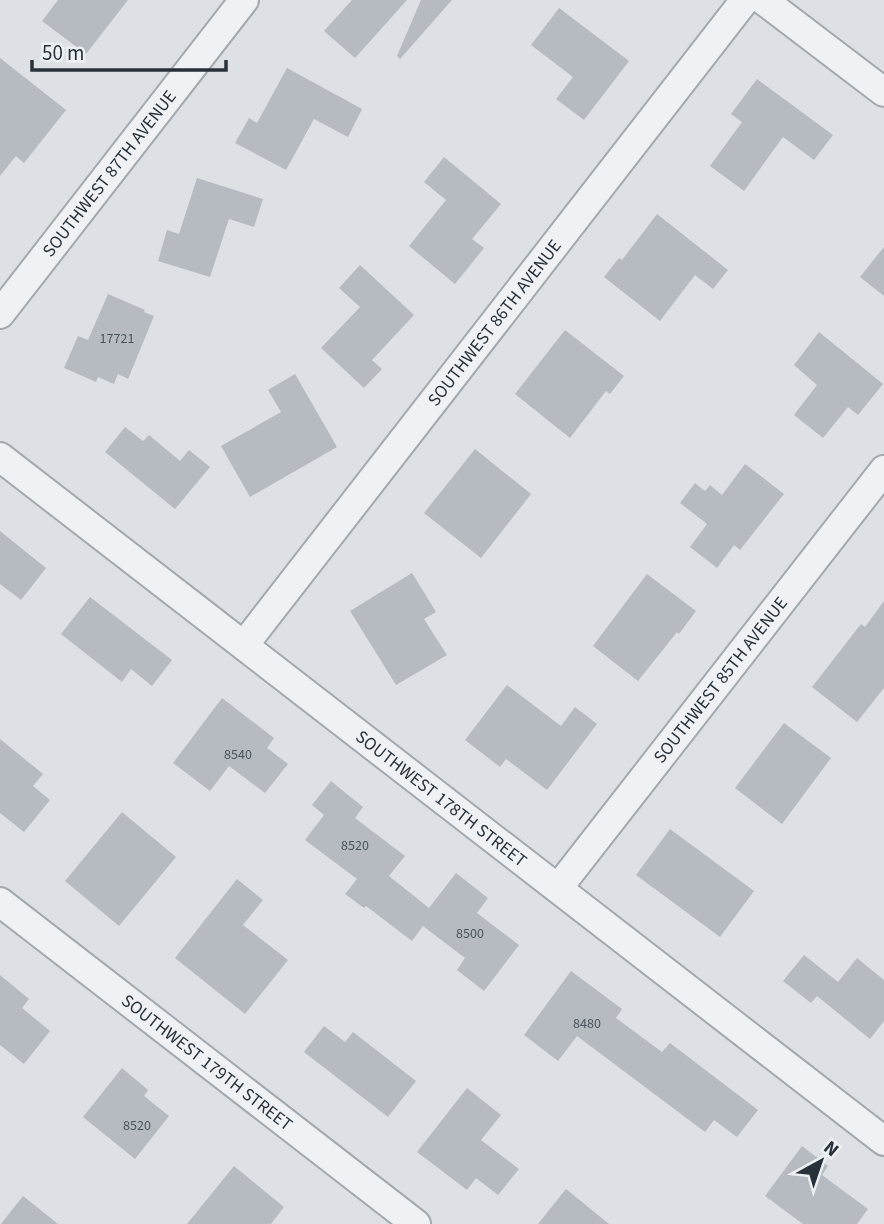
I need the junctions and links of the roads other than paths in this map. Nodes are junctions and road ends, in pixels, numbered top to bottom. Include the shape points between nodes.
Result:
1 (244, 0) edge
2 (745, 0) edge
3 (763, 0) edge
4 (884, 92) edge
5 (0, 314) edge
6 (0, 457) edge
7 (884, 470) edge
8 (244, 645) junction
9 (558, 888) junction
10 (0, 902) edge
11 (880, 1129) edge
12 (416, 1224) edge

1 - 5 street, SOUTHWEST 87TH AVENUE
2 - 8 street, SOUTHWEST 86TH AVENUE
3 - 4 street
6 - 8 street, SOUTHWEST 178TH STREET
7 - 9 street, SOUTHWEST 85TH AVENUE
8 - 9 street, SOUTHWEST 178TH STREET
9 - 11 street, SOUTHWEST 178TH STREET
10 - 12 street, SOUTHWEST 179TH STREET

